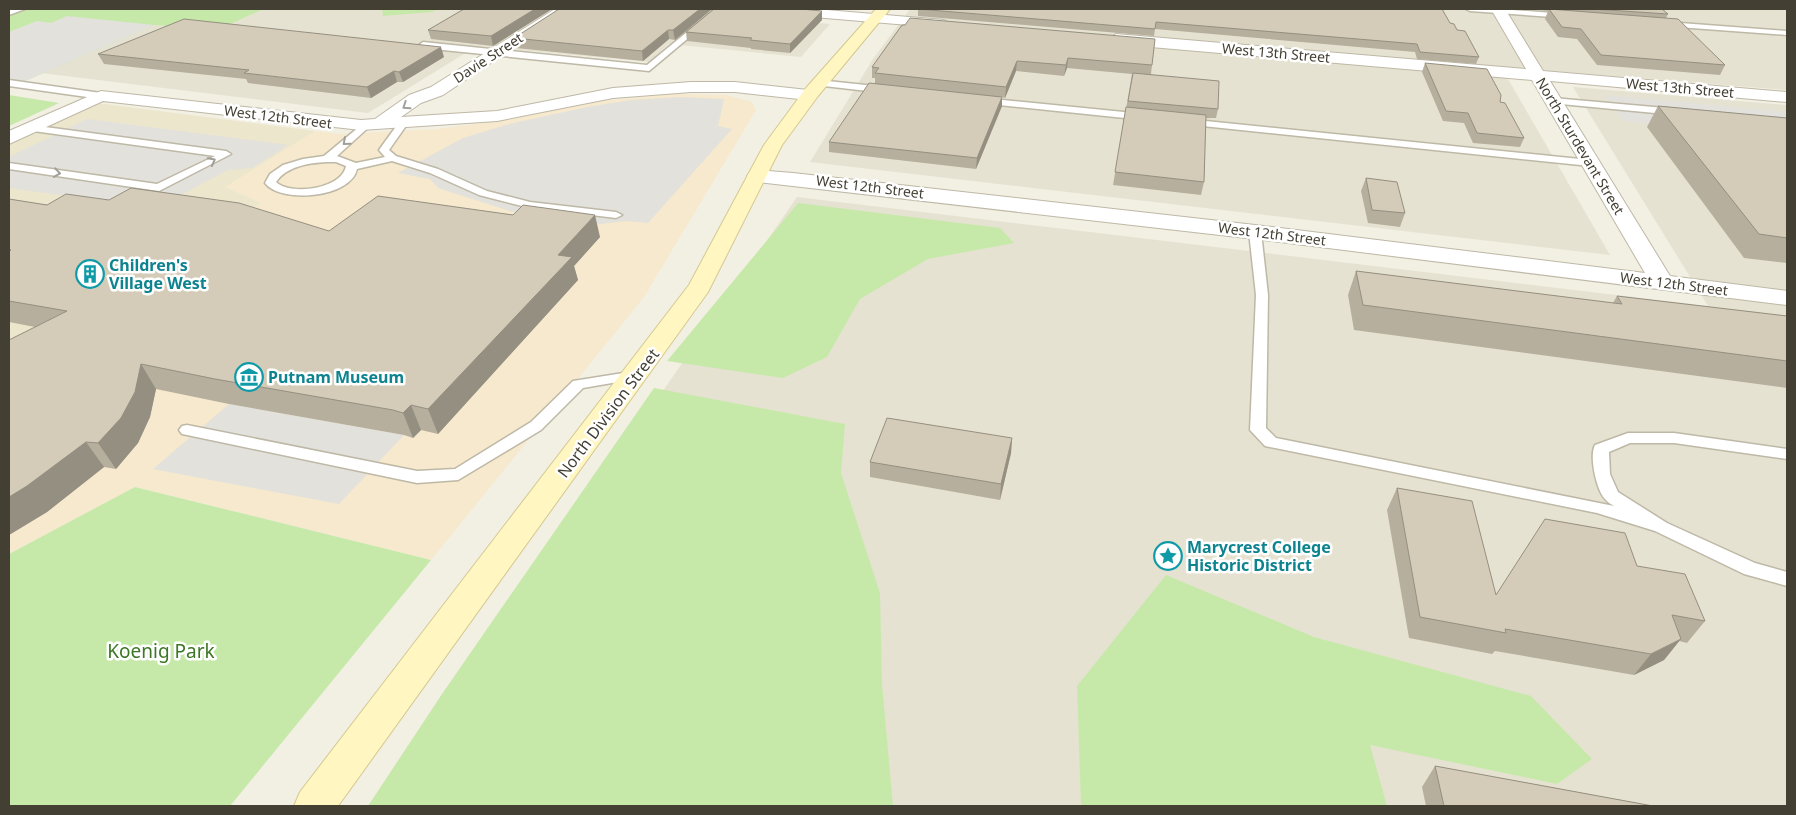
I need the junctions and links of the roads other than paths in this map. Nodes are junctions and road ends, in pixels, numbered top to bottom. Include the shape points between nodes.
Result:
1 (21, 9) edge
2 (564, 9) edge
3 (719, 9) edge
4 (766, 9) edge
5 (1470, 9) edge
6 (1499, 10) edge
7 (9, 13) edge
8 (879, 14) edge
9 (1579, 17) edge
10 (1658, 23) edge
11 (964, 26) edge
12 (1787, 33) edge
13 (1103, 38) edge
14 (414, 44) edge
15 (496, 53) junction
16 (1538, 76) junction
17 (9, 83) edge
18 (813, 89) junction
19 (436, 91) junction
20 (895, 91) edge
21 (101, 96) junction
22 (1787, 97) edge
23 (972, 100) edge
24 (1553, 101) junction
25 (1690, 113) edge
26 (455, 118) junction
27 (1157, 119) edge
28 (1177, 121) edge
29 (403, 123) junction
30 (371, 125) junction
31 (30, 128) junction
32 (9, 138) edge
33 (392, 158) junction
34 (326, 159) junction
35 (1590, 163) junction
36 (9, 166) edge
37 (352, 168) junction
38 (757, 176) junction
39 (616, 216) dead end
40 (1255, 232) junction
41 (1662, 283) junction
42 (1787, 298) edge
43 (636, 375) junction
44 (187, 430) dead end
45 (1787, 454) edge
46 (1662, 527) junction
47 (1787, 579) edge
48 (314, 806) edge

1 - 7 lane
2 - 15 street, Davie Street
3 - 15 lane via 649,68
4 - 8 street
5 - 6 lane
6 - 9 lane
6 - 16 street, North Sturdevant Street
8 - 11 street
8 - 18 main road, North Division Street
10 - 12 lane
13 - 16 street, West 13th Street
14 - 15 lane
15 - 19 street, Davie Street
16 - 22 street, West 13th Street
16 - 24 street, North Sturdevant Street
17 - 21 lane
18 - 20 lane
18 - 26 street, West 12th Street via 691,87 613,93 497,116
18 - 38 main road, North Division Street via 773,145
19 - 26 street, Davie Street via 440,102 451,110
19 -> 30 street, Davie Street
21 - 30 street, West 12th Street via 343,125
21 - 31 street
23 - 27 lane
24 - 25 lane
24 - 35 street, North Sturdevant Street
26 - 29 street, West 12th Street
28 - 35 lane
29 - 30 street, West 12th Street
29 - 33 lane via 384,150
30 -> 34 lane
31 - 32 street
36 -> 31 lane via 160,188 226,154
33 - 37 lane
33 - 39 lane via 434,171 483,193 530,205
34 - 37 lane via 346,161
34 - 37 lane via 289,167 279,172 270,183 280,192 319,190 343,181
35 - 41 street, North Sturdevant Street
38 - 40 street, West 12th Street
38 - 43 main road, North Division Street via 700,287
40 - 41 street, West 12th Street
40 - 46 lane via 1262,295 1258,430 1271,442 1598,507
41 - 42 street, West 12th Street
43 - 44 lane via 578,384 536,426 458,474 417,477
43 - 48 main road, North Division Street
45 - 46 lane via 1674,438 1628,438 1601,449 1602,474 1611,496
46 - 47 lane via 1750,569

